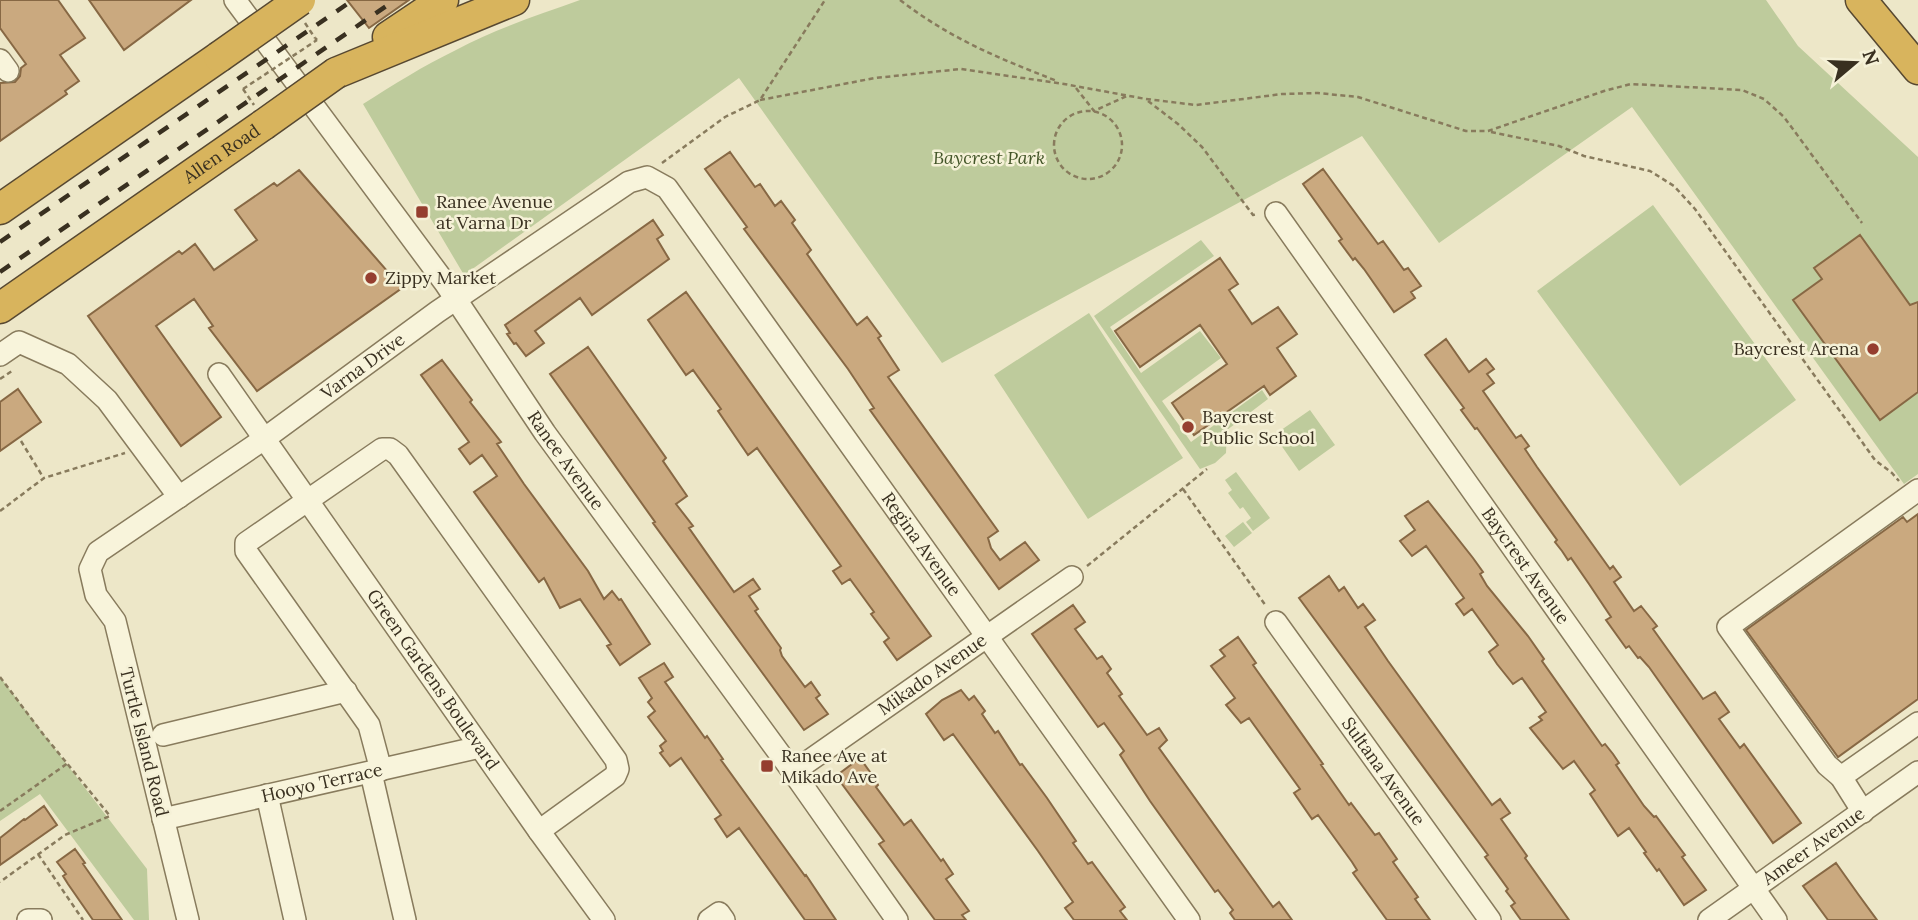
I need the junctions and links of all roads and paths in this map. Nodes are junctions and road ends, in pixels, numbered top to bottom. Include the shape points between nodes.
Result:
1 (235, 0) edge
2 (443, 0) edge
3 (514, 0) edge
4 (825, 0) edge
5 (900, 0) edge
6 (1861, 0) edge
7 (302, 10) edge
8 (1918, 69) edge
9 (336, 73) junction
10 (1064, 84) junction
11 (1075, 87) junction
12 (243, 89) dead end
13 (1129, 94) junction
14 (1146, 99) junction
15 (760, 100) junction
16 (1094, 111) junction
17 (1488, 131) junction
18 (647, 177) junction
19 (0, 209) edge
20 (1276, 214) joint
21 (1862, 223) dead end
22 (457, 300) junction
23 (0, 307) edge
24 (0, 355) edge
25 (219, 374) dead end
26 (264, 439) junction
27 (21, 441) dead end
28 (142, 448) junction
29 (1207, 469) dead end
30 (44, 478) junction
31 (1183, 489) junction
32 (179, 497) junction
33 (1915, 497) edge
34 (308, 500) junction
35 (0, 511) edge
36 (90, 569) joint
37 (1072, 577) joint
38 (1276, 622) joint
39 (987, 636) junction
40 (0, 677) edge
41 (346, 691) junction
42 (1918, 723) edge
43 (163, 735) dead end
44 (480, 747) junction
45 (68, 763) junction
46 (376, 771) junction
47 (793, 772) junction
48 (1918, 772) edge
49 (1841, 777) junction
50 (267, 795) junction
51 (0, 811) edge
52 (1863, 812) junction
53 (163, 819) junction
54 (539, 831) junction
55 (38, 854) junction
56 (0, 882) edge
57 (1754, 888) junction
58 (28, 920) edge
59 (41, 920) edge
60 (83, 920) edge
61 (188, 920) edge
62 (295, 920) edge
63 (405, 920) edge
64 (604, 920) edge
65 (709, 920) edge
66 (724, 920) edge
67 (897, 920) edge
68 (1189, 920) edge
69 (1490, 920) edge
70 (1709, 920) edge
71 (1776, 920) edge

1 - 22 street, Ranee Avenue
2 - 9 highway, Allen Road
3 - 9 highway
4 - 15 path
5 - 10 path via 933,25 990,55
6 - 8 highway
7 - 12 path, bridge via 316,39
7 - 19 highway, bridge via 219,57
9 - 23 highway, Allen Road, bridge
10 - 11 path
10 - 15 path via 961,69 875,78
11 - 13 path
11 - 16 path
13 - 14 path
13 - 16 path
14 - 17 path via 1196,105 1318,93 1358,97 1466,131
14 - 20 path via 1202,147 1253,215
15 - 18 path via 725,117
16 - 16 path via 1114,123 1122,145 1114,167 1094,179 1083,179 1064,169 1054,139 1063,120
17 - 21 path via 1631,84 1742,90 1764,99 1784,117
17 - 33 path via 1650,171 1674,186 1875,460
18 - 22 street, Varna Drive via 629,182
18 - 39 street, Regina Avenue via 667,188
20 - 57 street, Baycrest Avenue
22 - 26 street, Varna Drive
22 - 47 street, Ranee Avenue via 545,433
24 - 28 street via 19,342 68,364 107,400
25 - 26 street, Green Gardens Boulevard
26 - 32 street, Varna Drive
26 - 34 street, Green Gardens Boulevard
27 - 30 path
28 - 30 path
28 - 32 street
29 - 31 path
30 - 35 path
31 - 37 path
31 - 38 path
32 - 36 street, Varna Drive via 98,552
33 - 49 street via 1728,627 1827,765
34 - 41 street via 246,543 246,551
34 - 44 street, Green Gardens Boulevard
34 - 54 street via 382,449 398,455 616,760 615,776
36 - 53 street, Turtle Island Road via 96,595 115,621
37 - 39 street, Mikado Avenue
38 - 69 street, Sultana Avenue
39 - 47 street, Mikado Avenue
39 - 68 street, Regina Avenue
40 - 45 path
41 - 43 street
41 - 46 street via 369,725
42 - 49 street
44 - 46 street, Hooyo Terrace
44 - 54 street, Green Gardens Boulevard
45 - 51 path
45 - 55 path via 110,816 65,835
46 - 50 street, Hooyo Terrace
46 - 63 street
47 - 67 street, Ranee Avenue
48 - 52 street, Ameer Avenue
49 - 52 street
50 - 53 street, Hooyo Terrace
50 - 62 street
52 - 57 street, Ameer Avenue
53 - 61 street, Turtle Island Road
54 - 64 street, Green Gardens Boulevard
55 - 56 path
55 - 60 path
57 - 70 street, Ameer Avenue
57 - 71 street, Baycrest Avenue
58 - 59 street
65 - 66 street via 719,913

